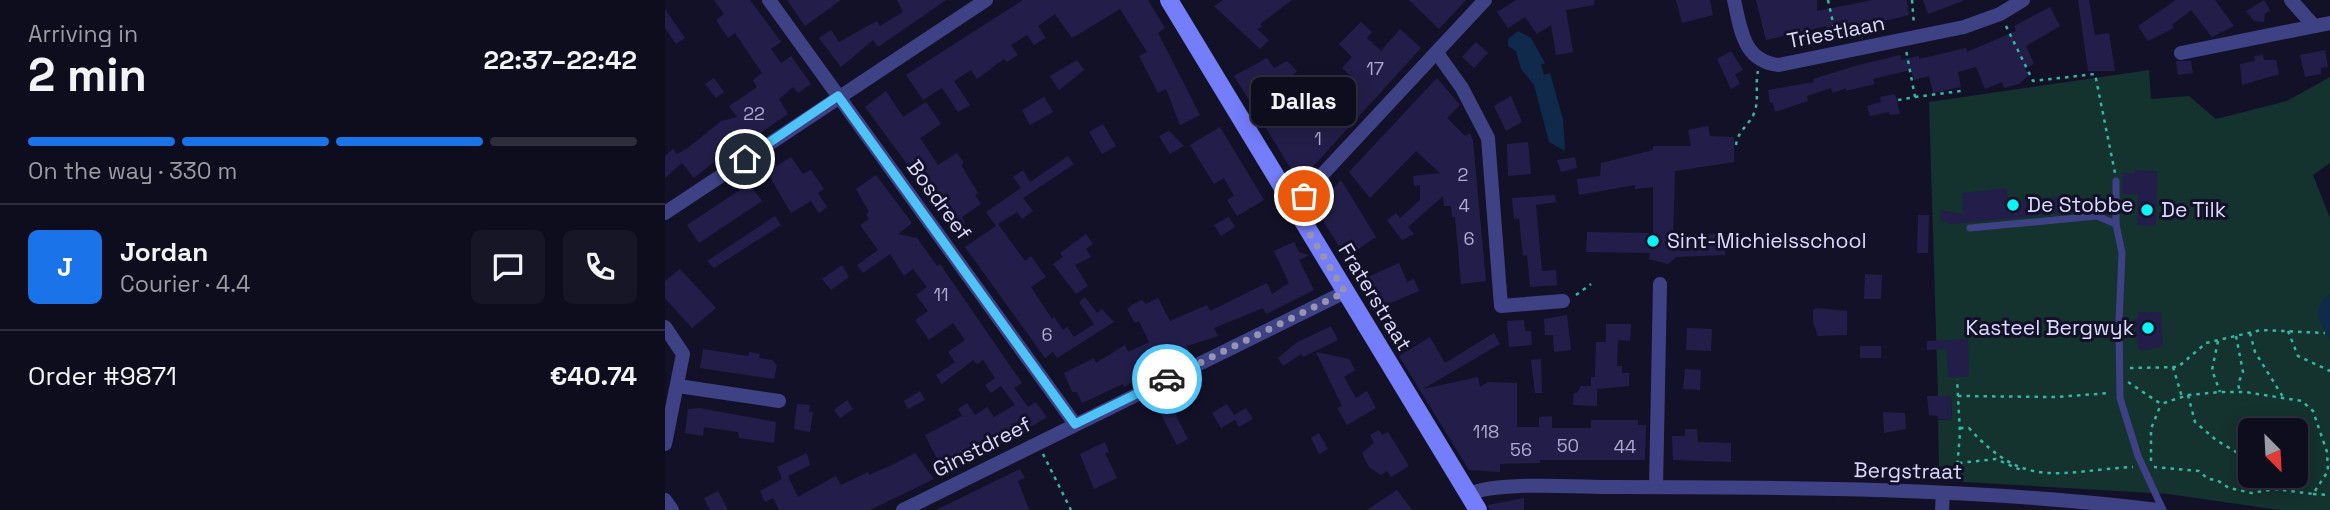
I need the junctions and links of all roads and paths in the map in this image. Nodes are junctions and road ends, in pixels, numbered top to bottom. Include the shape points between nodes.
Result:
1 (769, 0) edge
2 (986, 0) edge
3 (1485, 0) edge
4 (1734, 0) edge
5 (1828, 0) edge
6 (1913, 0) edge
7 (2023, 0) edge
8 (2291, 0) edge
9 (1175, 2) edge
10 (2000, 14) junction
11 (2330, 23) edge
12 (2313, 26) junction
13 (1910, 39) junction
14 (1839, 52) junction
15 (2181, 52) dead end
16 (1437, 53) junction
17 (1762, 61) junction
18 (2081, 70) dead end
19 (2076, 76) junction
20 (1961, 91) dead end
21 (838, 96) junction
22 (1915, 97) junction
23 (1898, 100) dead end
24 (1736, 145) dead end
25 (2116, 181) joint
26 (1293, 206) junction
27 (665, 213) edge
28 (2116, 224) junction
29 (1970, 228) dead end
30 (1591, 284) dead end
31 (1660, 284) dead end
32 (1345, 292) junction
33 (1563, 301) joint
34 (665, 327) edge
35 (2288, 330) junction
36 (2250, 332) junction
37 (2325, 333) dead end
38 (2236, 336) junction
39 (2218, 340) junction
40 (2120, 368) junction
41 (2173, 368) junction
42 (2330, 371) edge
43 (1957, 379) dead end
44 (2120, 381) junction
45 (678, 386) junction
46 (2220, 392) junction
47 (2240, 392) junction
48 (2120, 393) junction
49 (2188, 395) junction
50 (1958, 396) junction
51 (2182, 397) junction
52 (2283, 397) junction
53 (779, 401) dead end
54 (2161, 404) junction
55 (1075, 424) junction
56 (1960, 428) junction
57 (1037, 442) junction
58 (665, 444) edge
59 (2238, 453) edge
60 (1957, 463) junction
61 (2143, 466) junction
62 (2026, 472) junction
63 (1656, 487) junction
64 (2278, 490) joint
65 (1949, 493) junction
66 (2313, 494) junction
67 (2330, 495) edge
68 (665, 500) edge
69 (1473, 502) edge
70 (672, 510) edge
71 (903, 510) edge
72 (1071, 510) edge
73 (1942, 510) edge
74 (2161, 510) edge

1 - 21 street, Bosdreef
2 - 21 street
3 - 16 street
4 - 17 street, Triestlaan via 1743,39
5 - 14 path
6 - 13 path
7 - 10 street, Triestlaan
8 - 12 street
9 - 26 street, Fraterstraat
10 - 13 street, Triestlaan
10 - 19 path via 2033,81
11 - 12 street
12 - 15 street
13 - 14 street, Triestlaan
13 - 22 path
14 - 17 street, Triestlaan via 1779,65
16 - 26 street
16 - 33 street via 1488,138 1501,306
17 - 24 path via 1756,75 1754,113 1738,134
18 - 19 path
19 - 25 path via 2095,74
20 - 22 path
21 - 27 street
21 - 55 street, Bosdreef
22 - 23 path
25 - 28 lane
26 - 32 street, Fraterstraat
28 - 29 lane via 2097,216
28 - 40 lane via 2122,253
30 - 33 path
31 - 63 street
32 - 55 street, Ginstdreef
32 - 69 street, Fraterstraat
34 - 45 street via 683,354
35 - 36 path
35 - 37 path
35 - 42 path via 2298,356
36 - 38 path
36 - 52 path via 2255,352
38 - 39 path
38 - 47 path via 2243,372
39 - 41 path
39 - 46 path via 2213,370
40 - 41 path
40 - 44 lane
41 - 51 path
43 - 50 path
44 - 48 lane
44 - 54 path via 2132,382
45 - 53 street
45 - 58 street
46 - 47 path
46 - 49 path
47 - 52 path
48 - 50 path
48 - 61 lane
49 - 51 path
49 - 59 path via 2195,422
50 - 56 path
51 - 54 path
52 - 66 path via 2302,401 2313,411 2323,438 2327,471
54 - 64 path via 2151,429 2149,467 2199,471 2208,480 2252,493
55 - 57 street, Ginstdreef
56 - 60 path
56 - 62 path via 1969,428 1986,446
57 - 71 street, Ginstdreef
57 - 72 path
60 - 62 path via 1996,459
60 - 65 path
61 - 62 path via 2059,474
61 - 74 lane
63 - 65 street, Bergstraat
63 - 69 street, Bergstraat via 1499,488
64 - 66 path
65 - 73 street
65 - 74 street, Bergstraat
66 - 67 path
68 - 70 street

